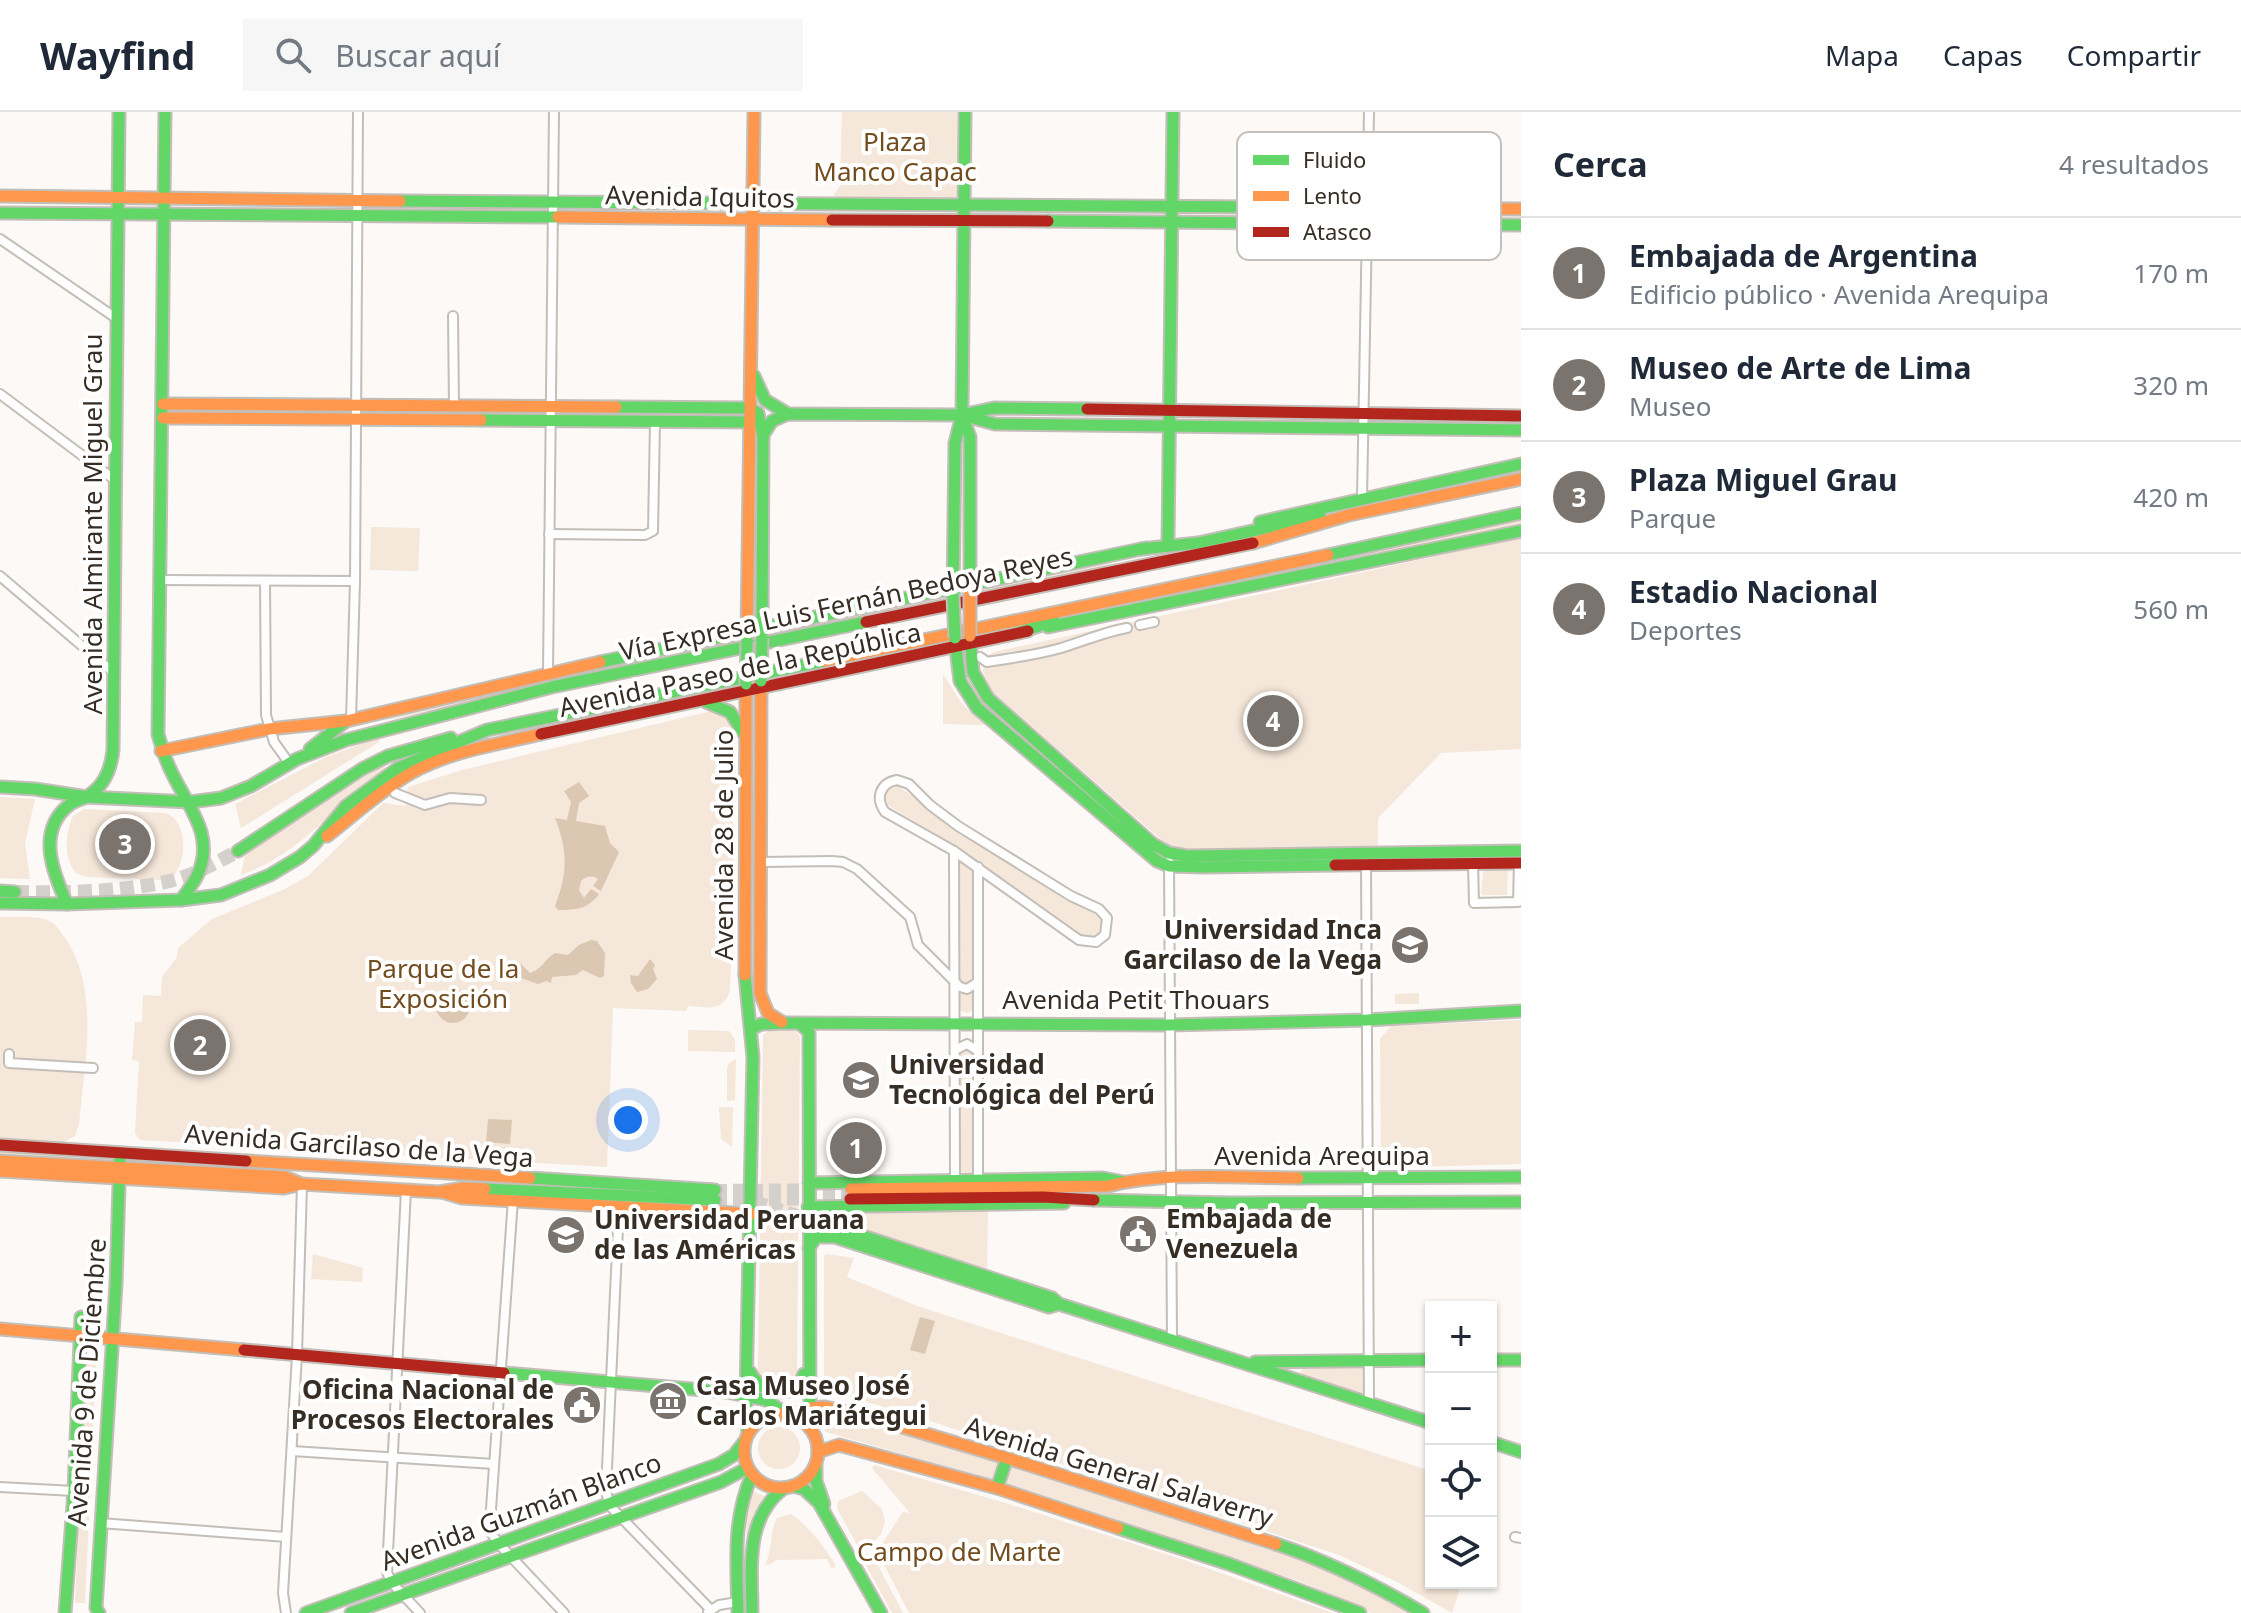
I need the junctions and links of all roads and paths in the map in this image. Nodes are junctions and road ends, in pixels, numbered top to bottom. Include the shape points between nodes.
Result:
1 (119, 112) edge
2 (165, 112) edge
3 (358, 112) edge
4 (554, 112) edge
5 (754, 112) edge
6 (965, 112) edge
7 (1173, 112) edge
8 (1369, 112) edge
9 (1369, 132) edge
10 (0, 196) edge
11 (27, 197) junction
12 (120, 199) junction
13 (161, 200) junction
14 (357, 201) junction
15 (552, 203) junction
16 (753, 204) junction
17 (965, 205) junction
18 (1172, 207) junction
19 (1237, 207) edge
20 (1501, 209) edge
21 (1521, 209) edge
22 (26, 214) junction
23 (0, 215) edge
24 (120, 215) junction
25 (161, 215) junction
26 (357, 216) junction
27 (552, 217) junction
28 (753, 220) junction
29 (965, 221) junction
30 (1172, 222) junction
31 (1237, 223) edge
32 (1501, 225) edge
33 (1521, 225) edge
34 (0, 239) edge
35 (1367, 260) edge
36 (453, 316) dead end
37 (116, 318) junction
38 (750, 359) junction
39 (0, 394) edge
40 (163, 404) junction
41 (355, 406) junction
42 (454, 407) junction
43 (749, 408) junction
44 (1170, 412) junction
45 (788, 414) junction
46 (552, 415) junction
47 (962, 415) junction
48 (1365, 415) junction
49 (1521, 416) edge
50 (163, 418) junction
51 (355, 420) junction
52 (655, 422) junction
53 (749, 422) junction
54 (1170, 425) junction
55 (1364, 430) junction
56 (1521, 430) edge
57 (763, 441) junction
58 (1521, 464) edge
59 (1521, 479) edge
60 (115, 480) junction
61 (1362, 499) junction
62 (1521, 513) edge
63 (1349, 515) junction
64 (1521, 531) edge
65 (549, 534) junction
66 (1168, 543) junction
67 (1141, 549) junction
68 (1303, 558) junction
69 (0, 576) edge
70 (160, 580) junction
71 (265, 581) junction
72 (355, 581) junction
73 (970, 589) junction
74 (953, 593) junction
75 (1154, 622) dead end
76 (1140, 625) dead end
77 (1127, 628) dead end
78 (1020, 632) junction
79 (762, 633) junction
80 (747, 636) junction
81 (970, 639) junction
82 (955, 642) junction
83 (980, 657) dead end
84 (115, 673) junction
85 (548, 673) junction
86 (761, 685) junction
87 (746, 688) junction
88 (701, 702) junction
89 (348, 721) junction
90 (269, 729) junction
91 (487, 730) junction
92 (746, 744) junction
93 (161, 751) junction
94 (293, 761) junction
95 (0, 787) edge
96 (395, 793) dead end
97 (87, 797) junction
98 (481, 800) dead end
99 (190, 802) junction
100 (313, 846) junction
101 (238, 851) tunnel mouth
102 (954, 851) junction
103 (1366, 859) junction
104 (1520, 859) edge
105 (1169, 860) junction
106 (1467, 860) junction
107 (760, 862) junction
108 (978, 867) junction
109 (0, 891) edge
110 (15, 892) tunnel mouth
111 (181, 900) junction
112 (0, 903) edge
113 (67, 904) junction
114 (956, 982) junction
115 (978, 982) junction
116 (1521, 1011) edge
117 (1367, 1020) junction
118 (787, 1023) junction
119 (978, 1023) junction
120 (800, 1024) junction
121 (955, 1024) junction
122 (1169, 1025) junction
123 (751, 1029) junction
124 (955, 1050) junction
125 (978, 1051) junction
126 (9, 1054) dead end
127 (93, 1068) dead end
128 (0, 1145) edge
129 (120, 1153) junction
130 (0, 1161) edge
131 (0, 1171) edge
132 (121, 1173) junction
133 (1521, 1177) edge
134 (955, 1179) junction
135 (978, 1179) junction
136 (1170, 1179) junction
137 (1367, 1179) junction
138 (1123, 1182) junction
139 (809, 1183) junction
140 (302, 1184) junction
141 (406, 1190) junction
142 (439, 1192) junction
143 (852, 1194) junction
144 (513, 1199) junction
145 (1521, 1202) edge
146 (1170, 1203) junction
147 (1367, 1204) junction
148 (619, 1206) junction
149 (808, 1207) junction
150 (752, 1214) junction
151 (832, 1226) tunnel mouth
152 (808, 1252) junction
153 (1059, 1304) junction
154 (81, 1317) dead end
155 (0, 1329) edge
156 (81, 1335) junction
157 (112, 1339) junction
158 (1172, 1341) junction
159 (808, 1353) junction
160 (297, 1355) junction
161 (1425, 1360) edge
162 (1497, 1360) edge
163 (1521, 1360) edge
164 (1369, 1361) junction
165 (1243, 1362) junction
166 (747, 1363) junction
167 (399, 1364) junction
168 (500, 1373) junction
169 (612, 1383) junction
170 (746, 1395) junction
171 (1369, 1402) junction
172 (808, 1408) junction
173 (789, 1415) junction
174 (1425, 1421) edge
175 (810, 1428) junction
176 (746, 1437) junction
177 (1497, 1444) edge
178 (292, 1451) junction
179 (1521, 1452) edge
180 (817, 1456) junction
181 (393, 1458) junction
182 (1007, 1458) junction
183 (494, 1464) junction
184 (750, 1472) junction
185 (0, 1487) edge
186 (788, 1487) junction
187 (997, 1488) junction
188 (74, 1491) junction
189 (609, 1505) junction
190 (620, 1517) junction
191 (830, 1519) junction
192 (100, 1523) junction
193 (286, 1537) junction
194 (499, 1544) junction
195 (510, 1556) junction
196 (391, 1582) junction
197 (403, 1594) junction
198 (738, 1607) edge
199 (709, 1612) edge
200 (65, 1613) edge
201 (99, 1613) edge
202 (286, 1613) edge
203 (306, 1613) edge
204 (351, 1613) edge
205 (420, 1613) edge
206 (564, 1613) edge
207 (752, 1613) edge
208 (881, 1613) edge
209 (1360, 1613) edge
210 (1423, 1613) edge

1 - 12 main road, Avenida Almirante Miguel Grau
2 - 13 main road
3 - 14 street
4 - 15 street
5 - 16 main road, Avenida 28 de Julio
6 - 17 main road
7 - 18 main road
8 - 9 street
10 - 11 main road, Avenida Iquitos
11 - 12 main road, Avenida Iquitos
11 - 22 main road
12 - 13 main road, Avenida Iquitos
12 - 24 main road, Avenida Almirante Miguel Grau
13 - 14 main road, Avenida Iquitos
13 - 25 main road
14 - 15 main road, Avenida Iquitos
14 - 26 street
15 - 16 main road, Avenida Iquitos
15 - 27 street
16 - 17 main road, Avenida Iquitos
16 - 28 main road, Avenida 28 de Julio
17 - 18 main road, Avenida Iquitos
17 - 29 main road
18 - 19 main road, Avenida Iquitos
18 - 30 main road
20 - 21 main road, Avenida Iquitos
22 - 23 main road, Avenida Iquitos
22 - 24 main road, Avenida Iquitos
24 - 25 main road, Avenida Iquitos
24 - 37 main road, Avenida Almirante Miguel Grau
25 - 26 main road, Avenida Iquitos
25 - 40 main road
26 - 27 main road, Avenida Iquitos
26 - 41 street
27 - 28 main road, Avenida Iquitos
27 - 46 street
28 - 29 main road, Avenida Iquitos
28 - 38 main road, Avenida 28 de Julio
29 - 30 main road, Avenida Iquitos
29 - 47 main road
30 - 31 main road, Avenida Iquitos
30 - 44 main road
32 - 33 main road, Avenida Iquitos
34 - 37 street
35 - 48 street
36 - 42 street
37 - 60 main road, Avenida Almirante Miguel Grau
38 - 43 main road, Avenida 28 de Julio
38 - 45 main road via 764,400
39 - 60 street
40 - 41 main road
40 - 50 main road
41 - 42 main road
41 - 51 street
42 - 46 main road
43 - 46 main road
43 - 53 main road, Avenida 28 de Julio
43 - 57 main road via 758,413
44 - 47 main road via 994,408
44 - 48 main road
44 - 54 main road
45 - 47 main road
45 - 57 main road via 769,423
46 - 51 main road
46 - 52 main road
46 - 65 street
47 - 54 main road via 995,424
47 - 73 main road via 970,437
47 - 74 main road via 955,443
48 - 49 main road
48 - 55 street
50 - 51 main road
50 - 70 main road
51 - 72 street
52 - 53 main road
52 - 65 street via 653,531
53 - 80 main road, Avenida 28 de Julio
54 - 55 main road
54 - 66 main road
55 - 56 main road
55 - 61 street
57 - 79 main road, Avenida 28 de Julio
58 - 61 main road, Avenida Paseo de la República
59 - 63 main road, Vía Expresa Luis Fernán Bedoya Reyes
60 - 84 main road, Avenida Almirante Miguel Grau
61 - 66 main road, Avenida Paseo de la República
62 - 68 main road, Vía Expresa Luis Fernán Bedoya Reyes
63 - 67 main road
63 - 94 main road, Vía Expresa Luis Fernán Bedoya Reyes via 1275,538 552,687 371,733
64 - 78 main road, Avenida Paseo de la República
65 - 85 street
66 - 67 main road, Avenida Paseo de la República
67 - 73 main road, Avenida Paseo de la República
68 - 78 main road via 1287,569 1080,612
68 - 91 main road, Vía Expresa Luis Fernán Bedoya Reyes
69 - 84 street
70 - 71 street
70 - 93 main road
71 - 72 street
71 - 90 street
72 - 89 street
73 - 74 main road, Avenida Paseo de la República
73 - 81 main road, bridge
74 - 79 main road, Avenida Paseo de la República
74 - 82 main road, bridge
75 - 76 street
77 - 83 street via 1013,658 987,662
78 - 81 main road, Avenida Paseo de la República
79 - 80 main road, Avenida Paseo de la República
79 - 86 main road, Avenida 28 de Julio, bridge
80 - 85 main road, Avenida Paseo de la República
80 - 87 main road, Avenida 28 de Julio, bridge
81 - 82 main road, Avenida Paseo de la República
81 - 105 main road via 975,679 988,698
82 - 86 main road, Avenida Paseo de la República
82 - 105 main road via 960,681 977,708 1157,861
84 - 97 main road, Avenida Almirante Miguel Grau via 112,762
85 - 89 main road, Avenida Paseo de la República
86 - 87 main road, Avenida Paseo de la República
86 - 107 main road, Avenida 28 de Julio
87 - 88 main road, Avenida Paseo de la República
87 - 92 main road, Avenida 28 de Julio
88 - 92 main road via 731,712
88 - 100 main road, Avenida Paseo de la República via 445,758 384,791
89 - 90 main road, Avenida Paseo de la República
89 - 94 main road
90 - 93 main road, Avenida Paseo de la República
90 - 94 street
91 - 100 main road, Vía Expresa Luis Fernán Bedoya Reyes via 398,768 346,806
91 - 101 main road via 388,756
92 - 123 main road, Avenida 28 de Julio via 745,980
93 - 99 main road
94 - 99 main road, Vía Expresa Luis Fernán Bedoya Reyes via 221,798
95 - 97 main road
96 - 98 street via 425,805 450,798
97 - 99 main road
97 - 113 main road, Avenida Almirante Miguel Grau via 63,810 50,832 50,864
99 - 111 main road via 201,822 204,855 198,876
100 - 111 main road, Avenida Paseo de la República via 251,884 221,895
102 - 108 street
102 - 108 street via 885,812 879,801 882,789 897,780 909,784 958,826 1099,909 1107,918 1105,935 1096,942 1079,940
102 - 114 street
103 - 105 main road
103 - 106 main road
103 - 117 street
104 - 106 main road
104 - 106 street via 1518,902 1489,903 1473,902
105 - 122 street
107 - 114 street via 832,861 857,869 910,917 918,945
107 - 118 main road, Avenida 28 de Julio via 761,996 768,1013
108 - 115 street
109 - 110 main road
111 - 113 main road, Avenida Paseo de la República
112 - 113 main road, Avenida Paseo de la República
114 - 115 street via 967,989
114 - 121 street
115 - 119 street
116 - 117 main road, Avenida Petit Thouars
117 - 122 main road, Avenida Petit Thouars
117 - 137 street
118 - 120 main road, Avenida Petit Thouars
118 - 123 main road, Avenida Petit Thouars
119 - 121 main road, Avenida Petit Thouars
119 - 122 main road, Avenida Petit Thouars
119 - 125 street
120 - 121 main road, Avenida Petit Thouars
120 - 139 main road via 809,1039
121 - 124 street
122 - 136 street
123 - 150 main road, Avenida 28 de Julio
124 - 125 street via 967,1044
124 - 134 street
125 - 135 street
126 - 127 street via 9,1063
128 - 129 main road, Avenida Garcilaso de la Vega
129 - 132 main road, Avenida 9 de Diciembre
129 - 142 main road, Avenida Garcilaso de la Vega via 715,1195 464,1188
130 - 132 main road, Avenida Garcilaso de la Vega
131 - 132 main road, Avenida Garcilaso de la Vega
132 - 140 main road, Avenida Garcilaso de la Vega via 285,1177
132 - 157 main road, Avenida 9 de Diciembre
133 - 137 main road, Avenida Arequipa
134 - 135 main road, Avenida Arequipa
134 - 143 main road, Avenida Arequipa
135 - 138 main road, Avenida Arequipa
136 - 137 main road, Avenida Arequipa
136 - 138 main road, Avenida Arequipa
136 - 146 street
137 - 147 street
138 - 143 main road, Avenida Arequipa
139 - 143 main road, Avenida Arequipa
139 - 149 main road
140 - 141 main road, Avenida Garcilaso de la Vega
140 - 160 street
141 - 142 main road, Avenida Garcilaso de la Vega
141 - 167 street
142 - 144 main road, Avenida Garcilaso de la Vega
143 - 146 main road, Avenida Arequipa
143 - 149 main road, Avenida Arequipa
144 - 148 main road, Avenida Garcilaso de la Vega
144 - 168 street
145 - 147 main road, Avenida Arequipa
146 - 147 main road, Avenida Arequipa
146 - 158 street
147 - 164 street
148 - 150 main road, Avenida Garcilaso de la Vega
148 - 169 street
149 - 152 main road
150 - 166 main road, Avenida 28 de Julio
151 - 153 main road
152 - 153 main road via 816,1237 828,1236 1049,1307
152 - 159 main road
153 - 158 main road
154 - 156 main road, Avenida 9 de Diciembre
155 - 156 main road
156 - 157 main road
156 - 188 main road, Avenida 9 de Diciembre
157 - 160 main road
157 - 192 main road, Avenida 9 de Diciembre
158 - 165 main road
159 - 166 main road via 801,1383 790,1392 757,1385
159 - 172 main road
160 - 167 main road
160 - 178 street
161 - 164 main road
162 - 163 main road
164 - 165 main road
164 - 171 street
165 - 171 main road
166 - 170 main road, Avenida 28 de Julio
167 - 168 main road
167 - 181 street
168 - 169 main road
168 - 183 street
169 - 170 main road
169 - 189 street
170 - 173 main road via 769,1400
170 - 176 main road, Avenida 28 de Julio
171 - 174 main road
172 - 173 main road
172 - 175 main road
172 - 182 main road, Avenida General Salaverry via 869,1417
173 - 175 main road
173 - 176 main road via 768,1416
175 - 180 main road
176 - 184 main road via 743,1450
176 - 189 main road, Avenida Guzmán Blanco via 734,1455 719,1464
177 - 179 main road
178 - 181 street
178 - 193 street
180 - 186 main road via 808,1476
180 - 187 main road, Avenida General Salaverry via 832,1445 845,1446
180 - 191 main road via 816,1481
181 - 183 street
181 - 196 street via 387,1572
182 - 187 main road
182 - 210 main road, Avenida General Salaverry via 1309,1555
183 - 194 street via 490,1523
184 - 186 main road via 767,1486
184 - 190 main road, Avenida Guzmán Blanco
184 - 198 main road via 740,1505
185 - 188 street
186 - 191 main road via 811,1493
186 - 207 main road via 769,1500 757,1527
187 - 209 main road, Avenida General Salaverry
188 - 200 main road, Avenida 9 de Diciembre
189 - 190 street
189 - 194 main road, Avenida Guzmán Blanco
190 - 195 main road, Avenida Guzmán Blanco
190 - 199 street
191 - 208 main road
192 - 193 street
192 - 201 main road, Avenida 9 de Diciembre
193 - 202 street
194 - 195 street
194 - 196 main road, Avenida Guzmán Blanco
195 - 197 main road, Avenida Guzmán Blanco
195 - 206 street
196 - 197 street
196 - 203 main road, Avenida Guzmán Blanco
197 - 204 main road, Avenida Guzmán Blanco
197 - 205 street
198 - 199 street via 719,1605

